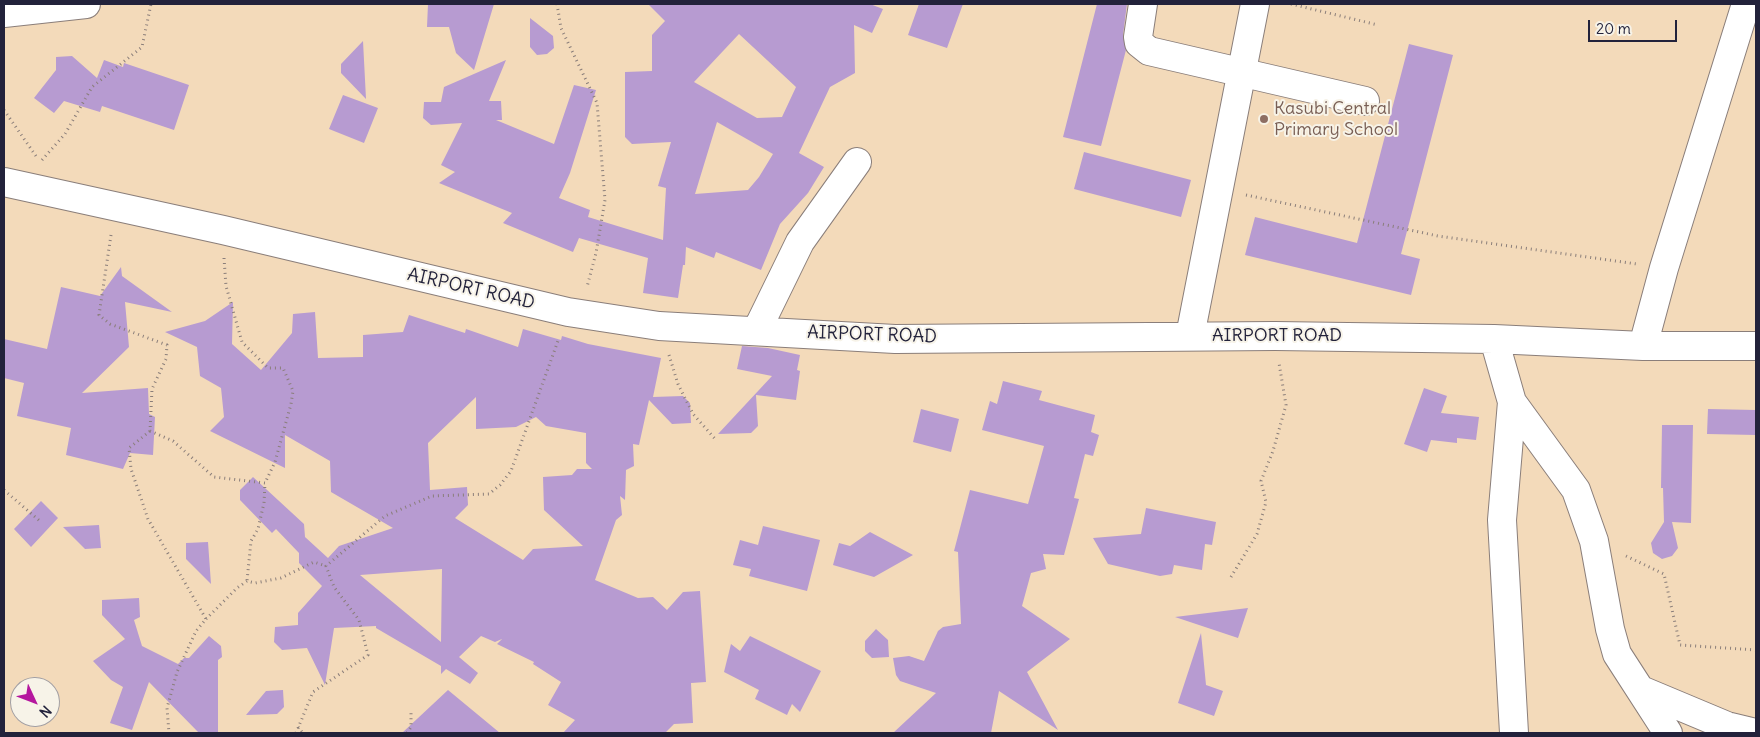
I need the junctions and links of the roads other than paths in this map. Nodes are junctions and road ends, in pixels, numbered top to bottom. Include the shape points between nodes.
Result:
1 (86, 4) edge
2 (1143, 4) edge
3 (1255, 4) edge
4 (1746, 4) edge
5 (4, 13) edge
6 (1241, 72) junction
7 (1365, 101) dead end
8 (857, 162) dead end
9 (4, 183) edge
10 (757, 330) junction
11 (1190, 336) junction
12 (1494, 339) junction
13 (1642, 346) junction
14 (1756, 346) edge
15 (1512, 402) junction
16 (1641, 690) junction
17 (1514, 733) edge
18 (1668, 733) edge
19 (1756, 733) edge

1 - 5 street
2 - 6 street via 1138,37 1143,47
3 - 6 street
4 - 13 street
6 - 7 street
6 - 11 street
8 - 10 street via 800,242
9 - 10 street, AIRPORT ROAD via 223,230 574,313 659,326
10 - 11 street, AIRPORT ROAD via 895,339
11 - 12 street, AIRPORT ROAD
12 - 13 street, AIRPORT ROAD
12 - 15 street
13 - 14 street, AIRPORT ROAD
15 - 16 street via 1576,490 1594,541 1617,654
15 - 17 street via 1502,520
16 - 18 street
16 - 19 street via 1727,726

